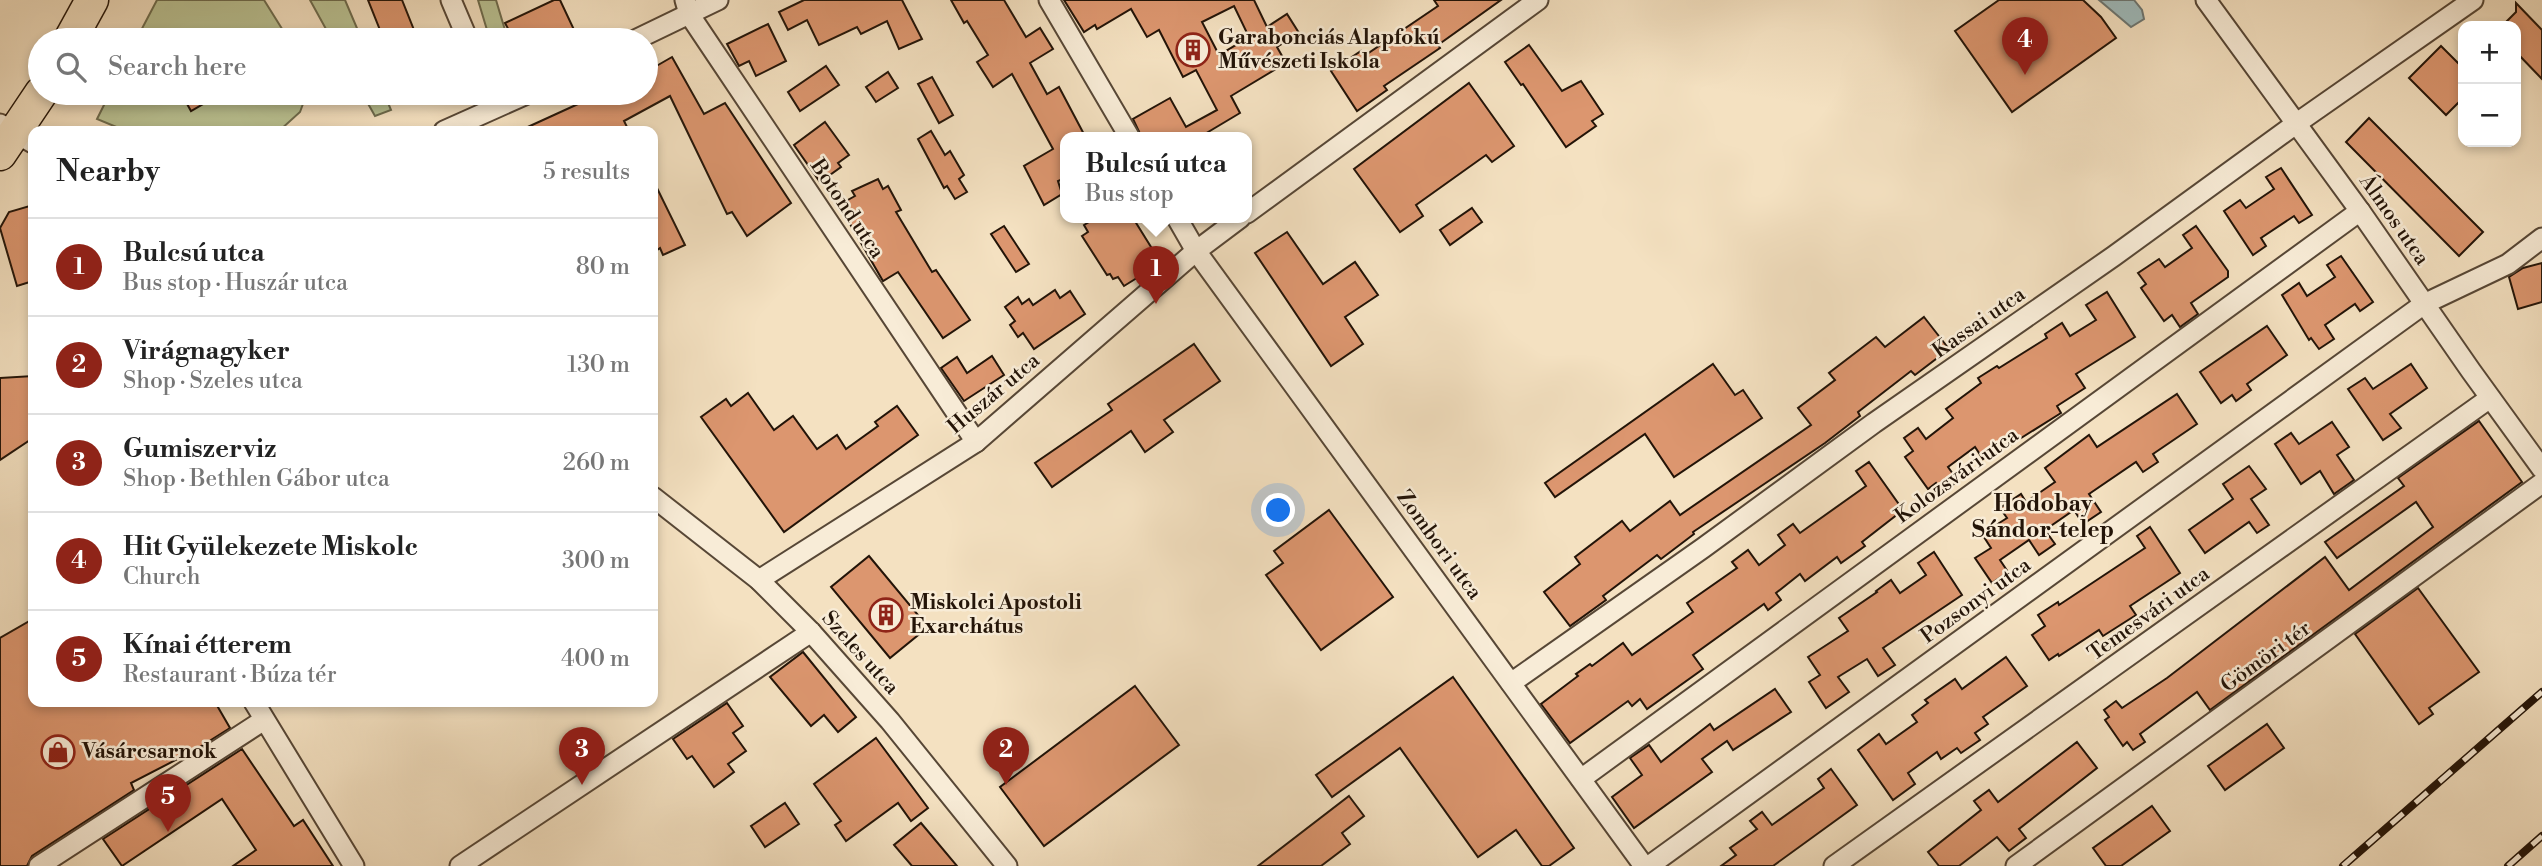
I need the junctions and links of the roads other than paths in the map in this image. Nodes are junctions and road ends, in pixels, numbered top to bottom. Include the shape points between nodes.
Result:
1 (92, 0) edge
2 (451, 0) edge
3 (718, 0) edge
4 (1049, 0) edge
5 (1538, 0) edge
6 (2206, 0) edge
7 (2473, 0) edge
8 (687, 7) edge
9 (77, 28) edge
10 (463, 28) edge
11 (654, 28) edge
12 (34, 105) edge
13 (486, 105) edge
14 (2297, 123) junction
15 (452, 126) edge
16 (1126, 132) edge
17 (16, 137) edge
18 (1252, 209) edge
19 (2360, 211) junction
20 (1180, 223) edge
21 (1233, 223) edge
22 (2542, 238) edge
23 (1196, 251) junction
24 (2424, 304) junction
25 (2490, 398) junction
26 (975, 442) junction
27 (2542, 469) edge
28 (2542, 483) edge
29 (658, 501) edge
30 (759, 580) junction
31 (811, 632) junction
32 (1511, 683) junction
33 (257, 707) edge
34 (264, 720) junction
35 (1581, 779) junction
36 (39, 866) edge
37 (354, 866) edge
38 (460, 866) edge
39 (1007, 866) edge
40 (1647, 866) edge
41 (1835, 866) edge
42 (2016, 866) edge

1 - 9 main road
2 - 10 street
3 - 8 street
4 - 16 street
5 - 18 street
6 - 14 street, Álmos utca
7 - 14 street, Kassai utca
8 - 11 street
8 - 26 street, Botond utca
12 - 17 main road
13 - 15 street
14 - 19 street, Álmos utca
14 - 32 street, Kassai utca
19 - 24 street, Álmos utca
19 - 35 street, Kolozsvári utca
20 - 23 street, Zombori utca
21 - 23 street, Huszár utca
22 - 24 street, Pozsonyi utca via 2508,264
23 - 26 street, Huszár utca
23 - 32 street, Zombori utca
24 - 25 street, Álmos utca
24 - 40 street, Pozsonyi utca
25 - 27 street, Álmos utca
25 - 41 street, Temesvári utca
26 - 30 street, Huszár utca
28 - 42 street, Gömöri tér
29 - 30 street, Szeles utca
30 - 31 street, Szeles utca
31 - 38 street
31 - 39 street, Szeles utca
32 - 35 street, Zombori utca
33 - 34 street
34 - 36 street
34 - 37 street
35 - 40 street, Zombori utca

